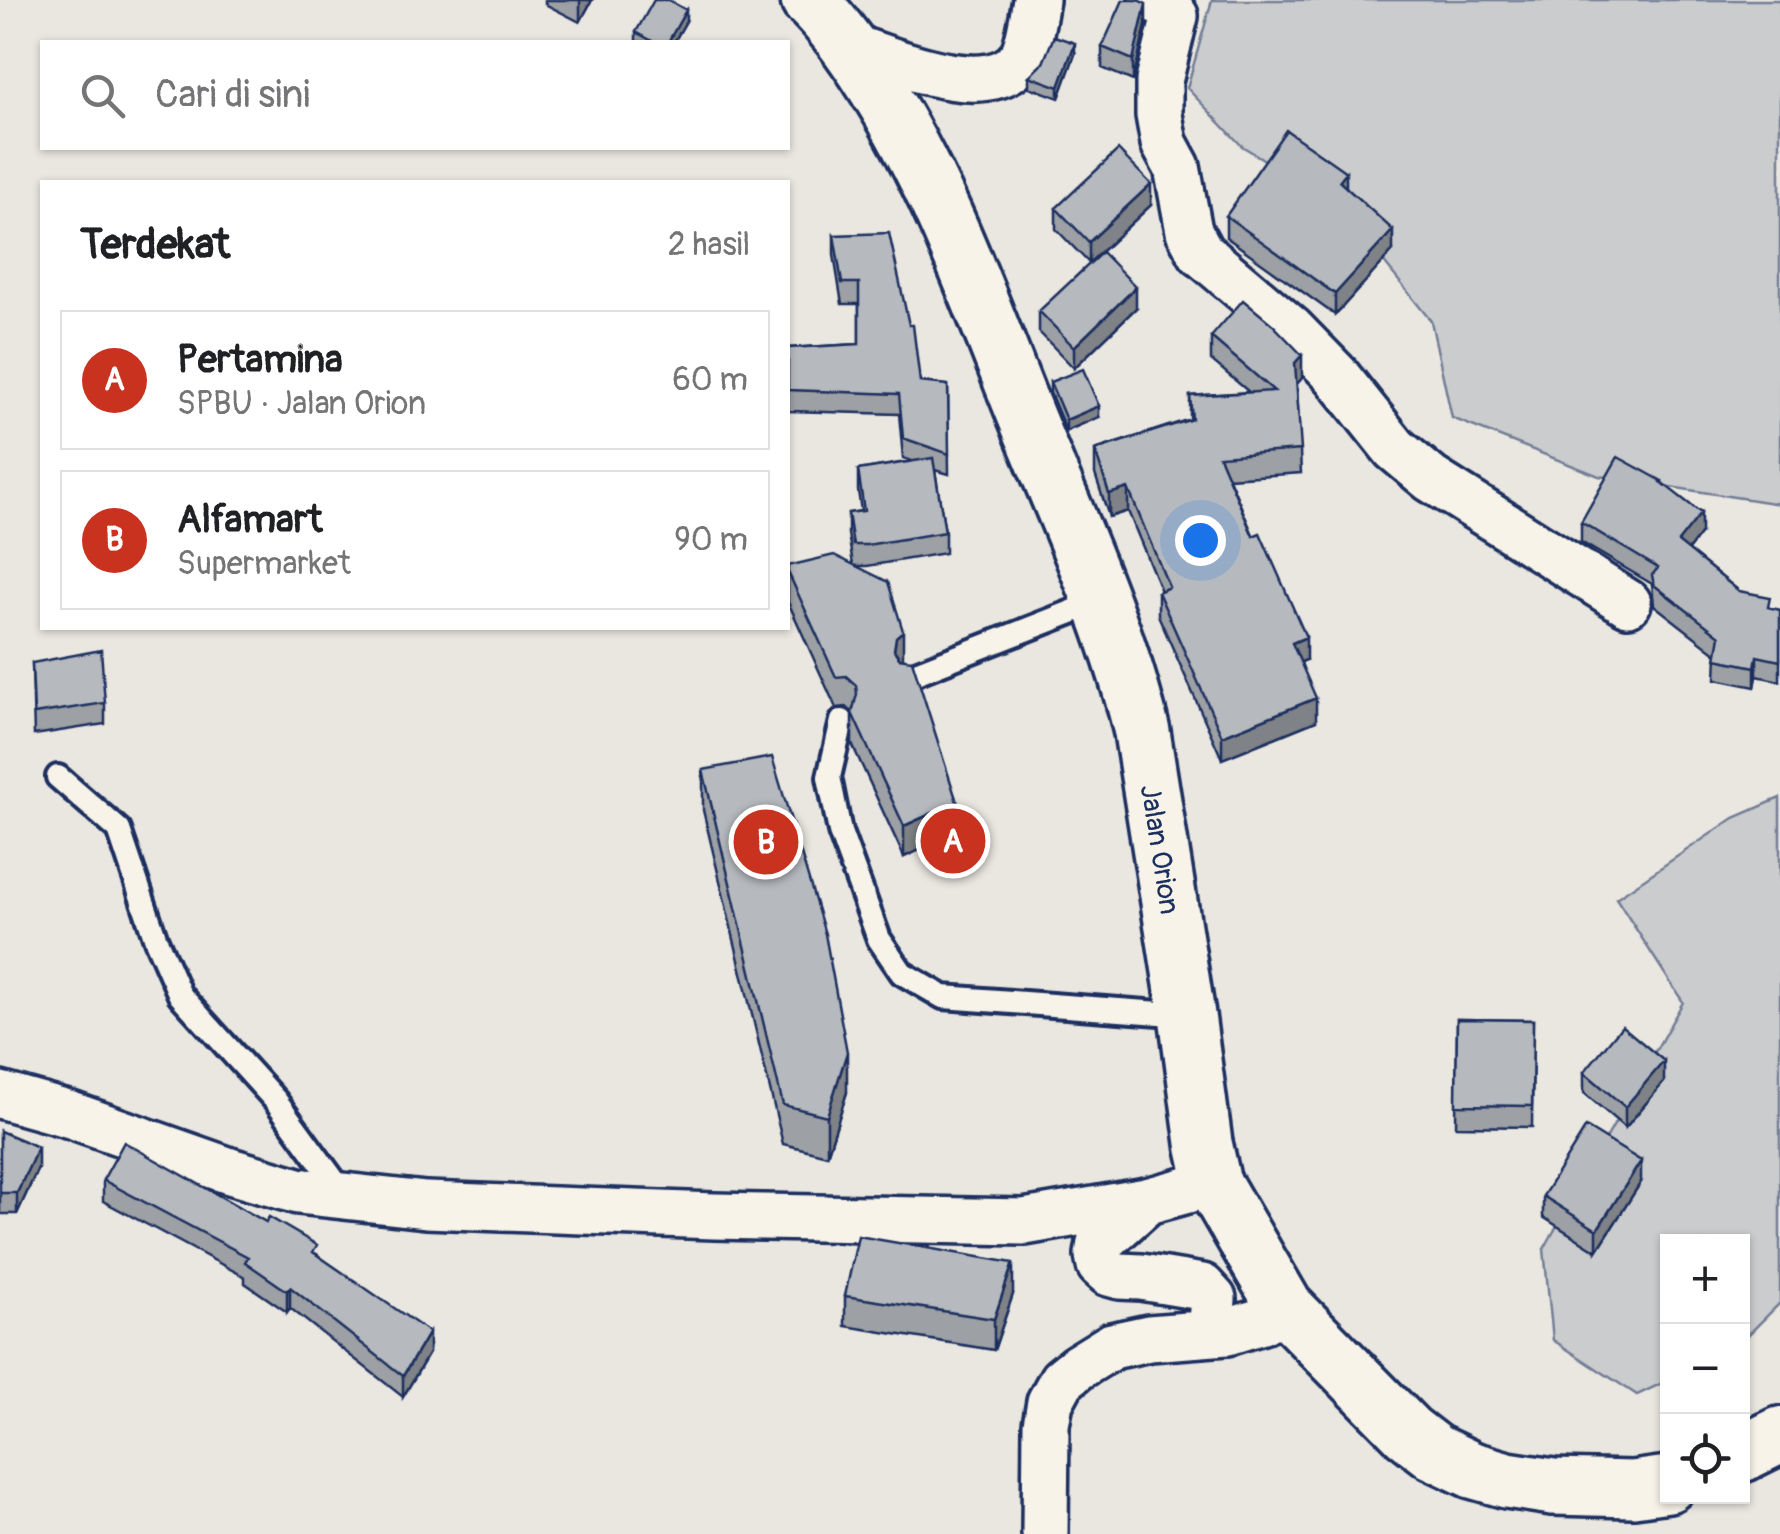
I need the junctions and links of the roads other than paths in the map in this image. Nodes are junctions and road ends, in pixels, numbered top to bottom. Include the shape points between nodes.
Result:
1 (808, 0) edge
2 (1036, 0) edge
3 (1152, 0) edge
4 (850, 47) junction
5 (1101, 601) junction
6 (1628, 602) dead end
7 (908, 676) edge
8 (842, 721) dead end
9 (58, 777) dead end
10 (1187, 1014) junction
11 (0, 1095) edge
12 (1213, 1183) junction
13 (345, 1196) junction
14 (1147, 1201) junction
15 (1285, 1307) junction
16 (1203, 1334) junction
17 (1780, 1434) edge
18 (1750, 1450) edge
19 (1660, 1487) edge
20 (1045, 1534) edge

1 - 4 highway, Jalan Orion
2 - 4 street via 1022,58 1008,70 973,79 941,76
3 - 6 street via 1175,16 1159,81 1159,116 1201,252 1291,329 1395,449 1431,479
4 - 5 highway, Jalan Orion via 920,161 950,227
5 - 7 lane
5 - 10 highway, Jalan Orion via 1142,732
8 - 10 lane via 829,777 840,832 878,939 902,973 943,997
9 - 13 lane via 119,830 180,995 276,1100
10 - 12 highway, Jalan Orion
11 - 13 street via 230,1172
12 - 14 street
12 - 15 highway, Jalan Orion
13 - 14 street via 588,1212 1024,1222
14 - 16 street via 1100,1243 1100,1265 1120,1276 1202,1287 1213,1299
15 - 16 street via 1245,1327
15 - 19 highway, Jalan Orion via 1434,1452 1507,1480
16 - 20 street via 1112,1346 1062,1380 1046,1424
17 - 18 highway

